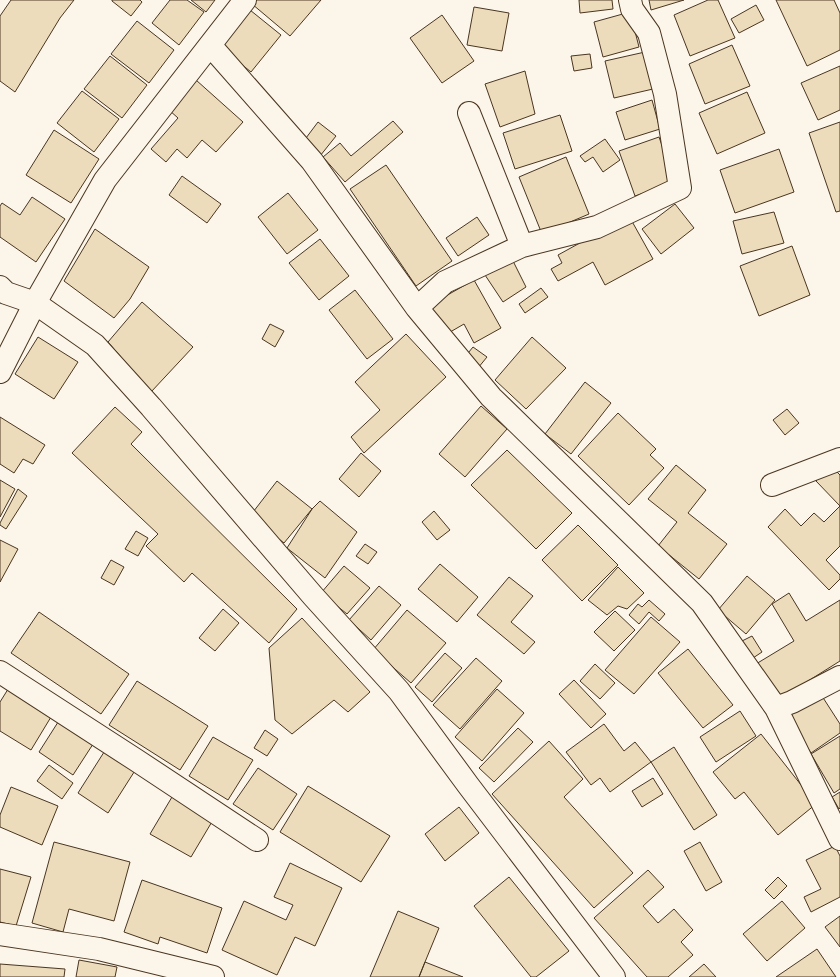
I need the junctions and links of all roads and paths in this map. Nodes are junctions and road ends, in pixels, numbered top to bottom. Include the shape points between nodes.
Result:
1 (245, 0) edge
2 (630, 0) edge
3 (210, 45) junction
4 (469, 113) dead end
5 (522, 246) junction
6 (0, 287) edge
7 (35, 303) junction
8 (417, 308) junction
9 (0, 372) edge
10 (840, 459) edge
11 (772, 485) dead end
12 (0, 672) edge
13 (840, 677) edge
14 (776, 708) junction
15 (840, 839) edge
16 (256, 840) dead end
17 (0, 934) edge
18 (136, 968) edge
19 (213, 977) edge
20 (614, 977) edge

1 - 3 street
2 - 5 street via 632,9 649,33 664,94 680,188 597,227
3 - 7 street via 105,180
3 - 8 street via 312,162
4 - 5 street
5 - 8 street via 446,282
6 - 7 street via 6,293
7 - 9 street
7 - 20 street via 95,345 399,691
8 - 14 street via 491,398 702,603
10 - 11 street
12 - 16 street
13 - 14 street
14 - 15 street
17 - 18 street via 99,949
18 - 19 street

